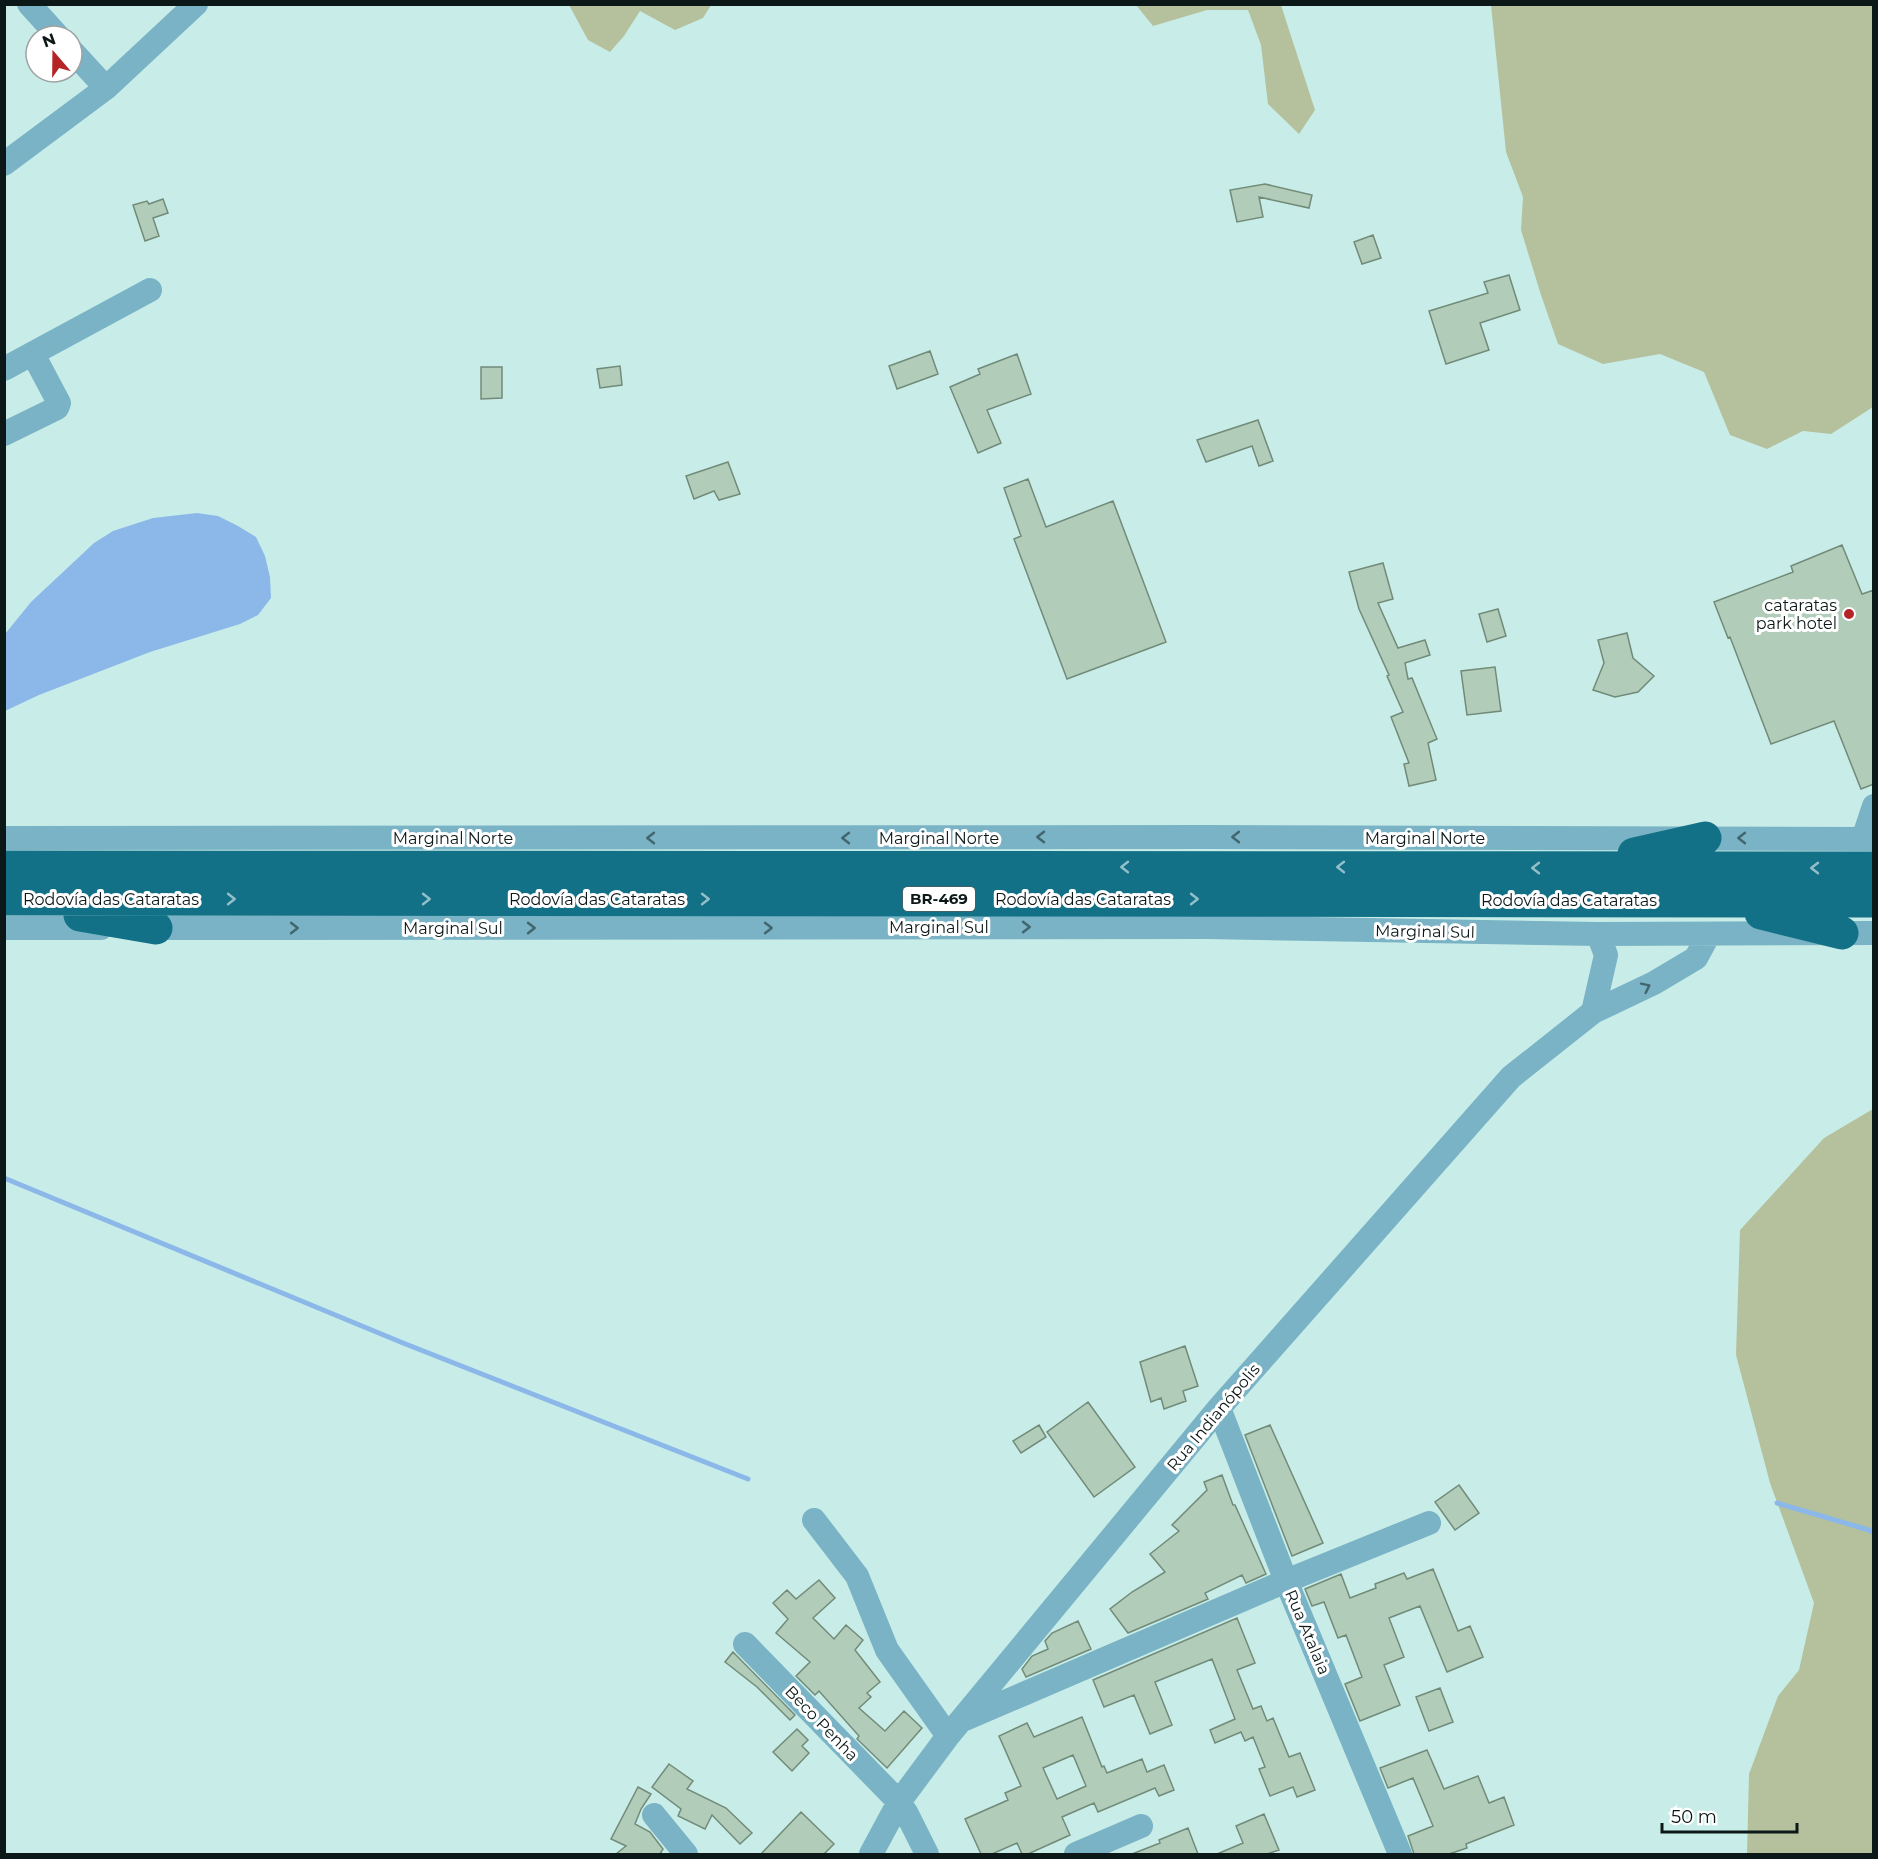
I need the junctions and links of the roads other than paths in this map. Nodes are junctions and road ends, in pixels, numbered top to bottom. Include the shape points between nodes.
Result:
1 (29, 4) edge
2 (196, 4) edge
3 (47, 24) edge
4 (84, 64) edge
5 (106, 88) junction
6 (4, 164) edge
7 (150, 290) dead end
8 (33, 354) junction
9 (4, 369) edge
10 (4, 434) edge
11 (1874, 806) edge
12 (4, 838) edge
13 (1705, 838) junction
14 (1870, 849) edge
15 (4, 867) edge
16 (1573, 868) junction
17 (1710, 900) junction
18 (4, 901) edge
19 (1874, 901) edge
20 (4, 928) edge
21 (156, 928) junction
22 (1858, 933) edge
23 (1598, 934) junction
24 (1709, 934) junction
25 (1593, 1012) junction
26 (1219, 1408) junction
27 (814, 1520) dead end
28 (1429, 1523) dead end
29 (1286, 1581) junction
30 (745, 1644) dead end
31 (954, 1729) junction
32 (899, 1802) junction
33 (654, 1815) dead end
34 (1141, 1826) dead end
35 (686, 1854) edge
36 (871, 1854) edge
37 (927, 1854) edge
38 (1076, 1854) edge
39 (1400, 1854) edge

1 - 3 street
2 - 5 street
4 - 5 street
5 - 6 street
7 - 8 street
8 - 9 street
8 - 10 street via 59,403 57,408
11 - 14 street
13 -> 12 street, Marginal Norte
14 -> 13 street, Marginal Norte
13 - 16 highway
14 -> 16 highway, Rodovía das Cataratas / BR-469
16 -> 15 highway, Rodovía das Cataratas / BR-469
18 -> 17 highway, Rodovía das Cataratas / BR-469
17 - 19 highway, Rodovía das Cataratas / BR-469
17 - 22 highway
18 - 21 highway
20 - 21 street, Marginal Sul / BR-469
21 -> 23 street, Marginal Sul / BR-469 via 1206,927
22 - 24 street, Marginal Sul / BR-469
23 - 24 street, Marginal Sul / BR-469
23 - 25 street via 1606,955
25 -> 24 street, Rua Indianópolis via 1696,958
25 - 26 street, Rua Indianópolis via 1511,1077
26 - 29 street, Rua Atalaia
26 - 31 street, Rua Indianópolis
27 - 31 street via 857,1576 887,1650
28 - 29 street
29 - 31 street
29 - 39 street, Rua Atalaia
30 - 32 street, Beco Penha
31 - 32 street, Rua Indianópolis
32 - 36 street, Rua Indianópolis
32 - 37 street, Beco Penha
33 - 35 street
34 - 38 street

